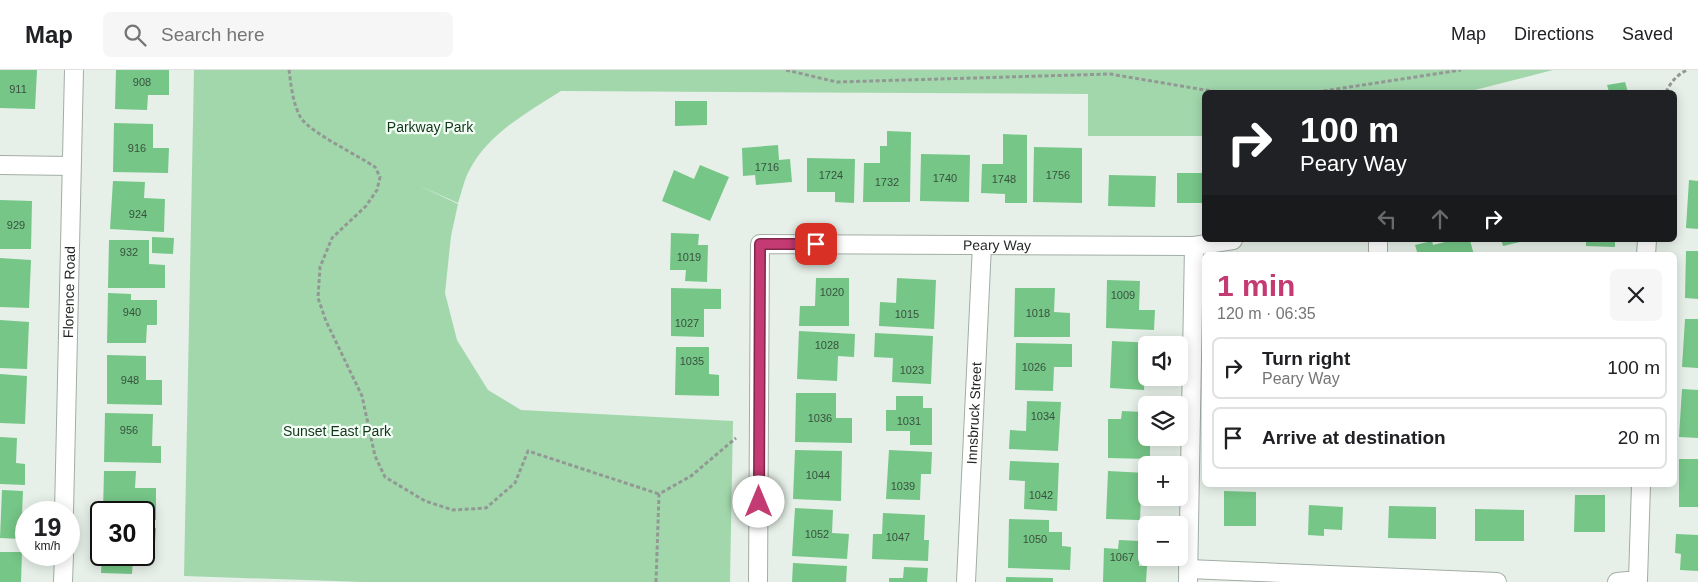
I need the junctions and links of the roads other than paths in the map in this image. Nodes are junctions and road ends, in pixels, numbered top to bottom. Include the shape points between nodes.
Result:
1 (74, 70) edge
2 (0, 165) edge
3 (71, 166) junction
4 (1220, 242) edge
5 (982, 245) junction
6 (1194, 246) junction
7 (1641, 487) edge
8 (64, 501) edge
9 (64, 566) edge
10 (1188, 576) edge
11 (63, 582) edge
12 (758, 582) edge
13 (966, 582) edge
14 (1497, 582) edge
15 (1617, 582) edge

1 - 3 street, Florence Road
2 - 3 street
3 - 8 street, Florence Road
4 - 6 street, Peary Way
5 - 6 street, Peary Way
5 - 12 street, Peary Way via 760,244
5 - 13 street, Innsbruck Street
6 - 10 street
7 - 15 street via 1638,580
9 - 11 street
10 - 14 street

